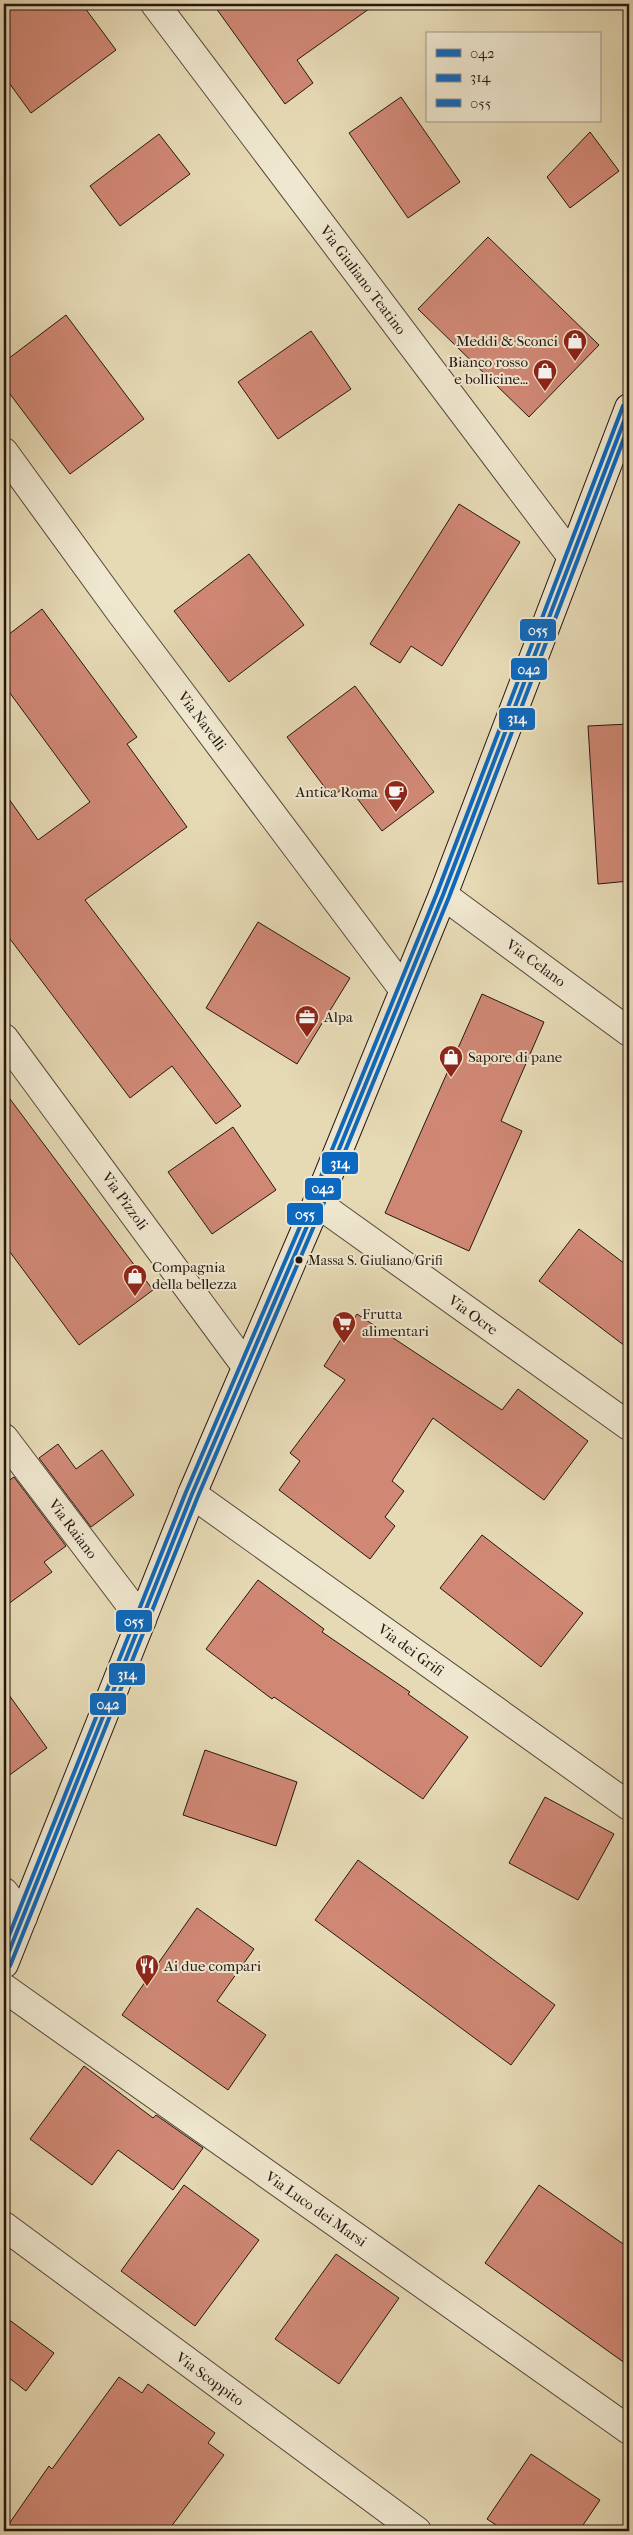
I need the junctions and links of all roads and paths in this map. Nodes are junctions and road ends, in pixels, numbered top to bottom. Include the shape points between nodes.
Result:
1 (154, 4) edge
2 (629, 408) edge
3 (4, 452) edge
4 (572, 557) junction
5 (443, 895) junction
6 (403, 989) junction
7 (629, 1032) edge
8 (4, 1038) edge
9 (316, 1203) junction
10 (245, 1365) junction
11 (629, 1426) edge
12 (4, 1438) edge
13 (192, 1494) junction
14 (142, 1620) junction
15 (629, 1806) edge
16 (4, 1892) edge
17 (23, 1917) junction
18 (4, 1964) edge
19 (4, 1988) edge
20 (4, 2226) edge
21 (629, 2430) edge
22 (417, 2531) edge

1 - 4 street, Via Giuliano Teatino
2 - 4 street
3 - 6 street, Via Navelli
4 - 5 street
5 - 6 street
5 - 7 street, Via Celano
6 - 9 street
8 - 10 street, Via Pizzoli
9 - 10 street
9 - 11 street, Via Ocre
10 - 13 street
12 - 14 street, Via Raiano
13 - 14 street
13 - 15 street, Via dei Grifi
14 - 17 street
16 - 17 street
17 - 18 street
19 - 21 street, Via Luco dei Marsi
20 - 22 street, Via Scoppito

